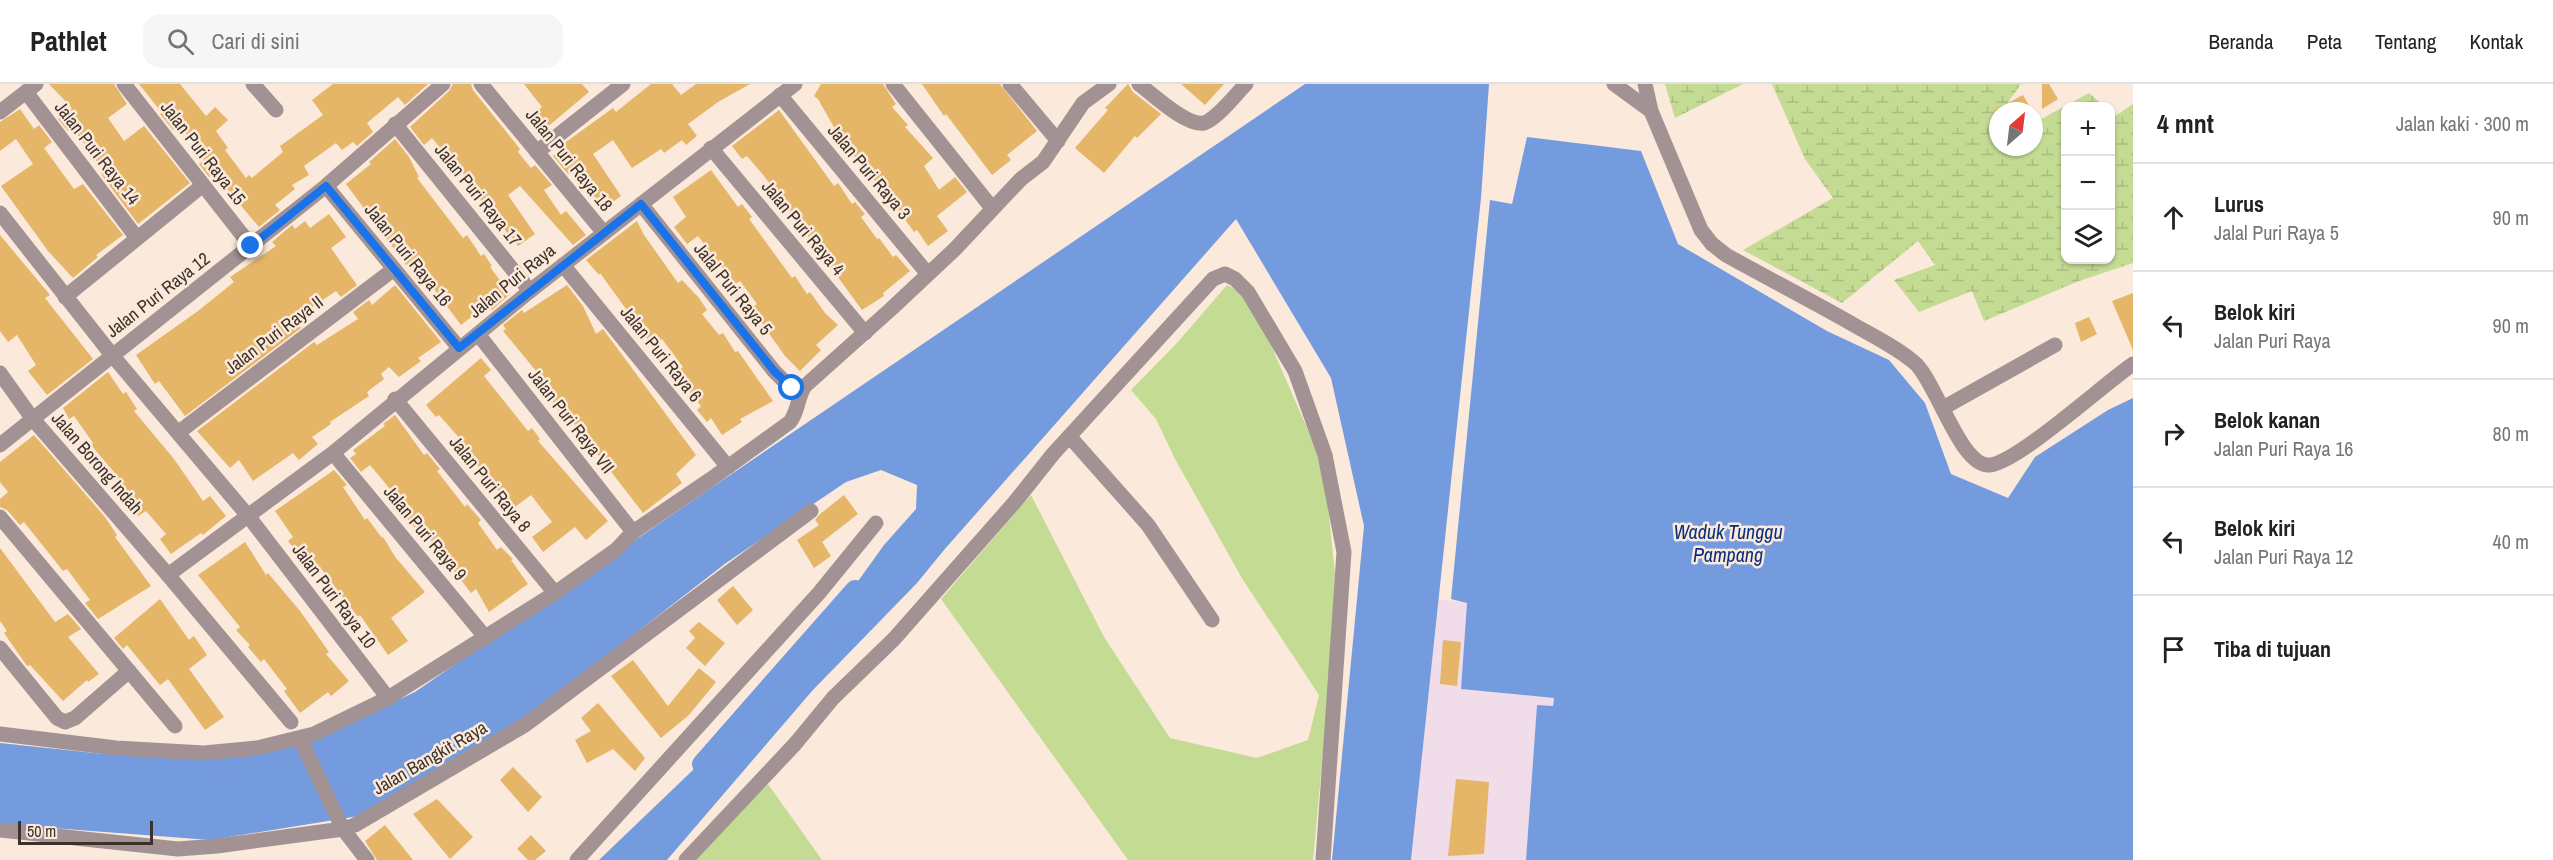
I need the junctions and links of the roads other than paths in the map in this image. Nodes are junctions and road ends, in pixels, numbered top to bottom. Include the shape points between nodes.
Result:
1 (124, 84) edge
2 (253, 84) edge
3 (443, 84) edge
4 (481, 84) edge
5 (795, 84) edge
6 (892, 84) edge
7 (1010, 84) edge
8 (1089, 84) edge
9 (1109, 84) edge
10 (1139, 84) edge
11 (1246, 84) edge
12 (1614, 84) edge
13 (1645, 84) edge
14 (615, 87) edge
15 (31, 88) edge
16 (780, 95) junction
17 (1083, 103) junction
18 (276, 110) dead end
19 (1651, 111) junction
20 (0, 112) edge
21 (395, 124) junction
22 (1058, 141) junction
23 (711, 148) junction
24 (537, 152) junction
25 (203, 185) junction
26 (326, 186) junction
27 (641, 204) junction
28 (992, 208) junction
29 (0, 213) edge
30 (604, 233) junction
31 (138, 238) junction
32 (251, 246) junction
33 (563, 265) junction
34 (394, 269) junction
35 (927, 273) junction
36 (530, 291) junction
37 (65, 297) junction
38 (865, 333) junction
39 (478, 334) junction
40 (2055, 345) dead end
41 (459, 348) junction
42 (112, 355) junction
43 (2133, 364) edge
44 (0, 373) edge
45 (801, 392) junction
46 (395, 399) junction
47 (1943, 408) junction
48 (32, 418) junction
49 (179, 432) junction
50 (1070, 437) junction
51 (0, 445) edge
52 (333, 453) junction
53 (728, 467) junction
54 (812, 511) dead end
55 (0, 517) edge
56 (249, 517) junction
57 (876, 523) dead end
58 (633, 532) junction
59 (168, 575) junction
60 (555, 593) junction
61 (1212, 620) dead end
62 (486, 638) junction
63 (0, 648) edge
64 (129, 671) junction
65 (388, 698) junction
66 (291, 722) dead end
67 (175, 726) dead end
68 (0, 734) edge
69 (301, 741) junction
70 (341, 826) junction
71 (0, 830) edge
72 (367, 860) edge
73 (577, 860) edge
74 (686, 860) edge
75 (1323, 860) edge

1 - 25 street, Jalan Puri Raya 15
2 - 18 street
3 - 21 street, Jalan Puri Raya 12
4 - 24 street, Jalan Puri Raya 18
5 - 16 street, Jalan Puri Raya
6 - 28 street
7 - 22 street
8 - 17 street
9 - 17 street
10 - 11 street via 1179,115 1202,123
12 - 19 street
13 - 19 street
14 - 24 street
15 - 20 street
15 - 31 street, Jalan Puri Raya 14
16 - 23 street, Jalan Puri Raya
16 - 35 street, Jalan Puri Raya 3
17 - 22 street
19 - 47 street via 1701,230 1712,244 1903,354 1922,372
21 - 26 street, Jalan Puri Raya 12
21 - 36 street, Jalan Puri Raya 17
22 - 28 street via 1042,162
23 - 27 street, Jalan Puri Raya
23 - 38 street, Jalan Puri Raya 4
24 - 30 street, Jalan Puri Raya 18
25 - 31 street
25 - 32 street, Jalan Puri Raya 15
26 - 32 street, Jalan Puri Raya 12
26 - 34 street, Jalan Puri Raya 16
27 - 30 street, Jalan Puri Raya
27 - 45 street, Jalal Puri Raya 5 via 774,371
28 - 35 street
29 - 37 street, Jalan Puri Raya 10
30 - 33 street, Jalan Puri Raya
31 - 37 street
32 - 42 street, Jalan Puri Raya 12
33 - 36 street, Jalan Puri Raya
33 - 53 street, Jalan Puri Raya 6
34 - 41 street, Jalan Puri Raya 16
34 - 49 street, Jalan Puri Raya II
35 - 38 street
36 - 39 street, Jalan Puri Raya
37 - 42 street, Jalan Puri Raya 10
38 - 45 street
39 - 41 street, Jalan Puri Raya
39 - 58 street, Jalan Puri Raya VII
40 - 47 street
41 - 46 street, Jalan Puri Raya
42 - 48 street, Jalan Puri Raya 12
42 - 49 street, Jalan Puri Raya 10
43 - 47 street via 2002,462 1989,465 1968,454
44 - 48 street, Jalan Borong Indah
45 - 53 street via 798,409 790,422
46 - 52 street, Jalan Puri Raya
46 - 60 street, Jalan Puri Raya 8
48 - 51 street, Jalan Puri Raya 12
48 - 59 street, Jalan Borong Indah
49 - 56 street, Jalan Puri Raya 10
50 - 61 street via 1148,525
50 - 74 street via 894,639 833,698
50 - 75 street via 1213,279 1225,274 1248,292 1299,382 1325,455 1344,552
52 - 56 street, Jalan Puri Raya
52 - 62 street, Jalan Puri Raya 9
53 - 58 street
54 - 70 street, Jalan Bangkit Raya via 525,725 355,825
55 - 64 street
56 - 59 street, Jalan Puri Raya
56 - 65 street, Jalan Puri Raya 10
57 - 73 street via 819,593
58 - 60 street via 618,549
59 - 66 street, Jalan Borong Indah
60 - 62 street
62 - 65 street
63 - 64 street via 57,718 65,722 75,718
64 - 67 street
65 - 69 street
68 - 69 street via 116,748 204,753
69 - 70 street
70 - 71 street, Jalan Bangkit Raya via 178,849
70 - 72 street

